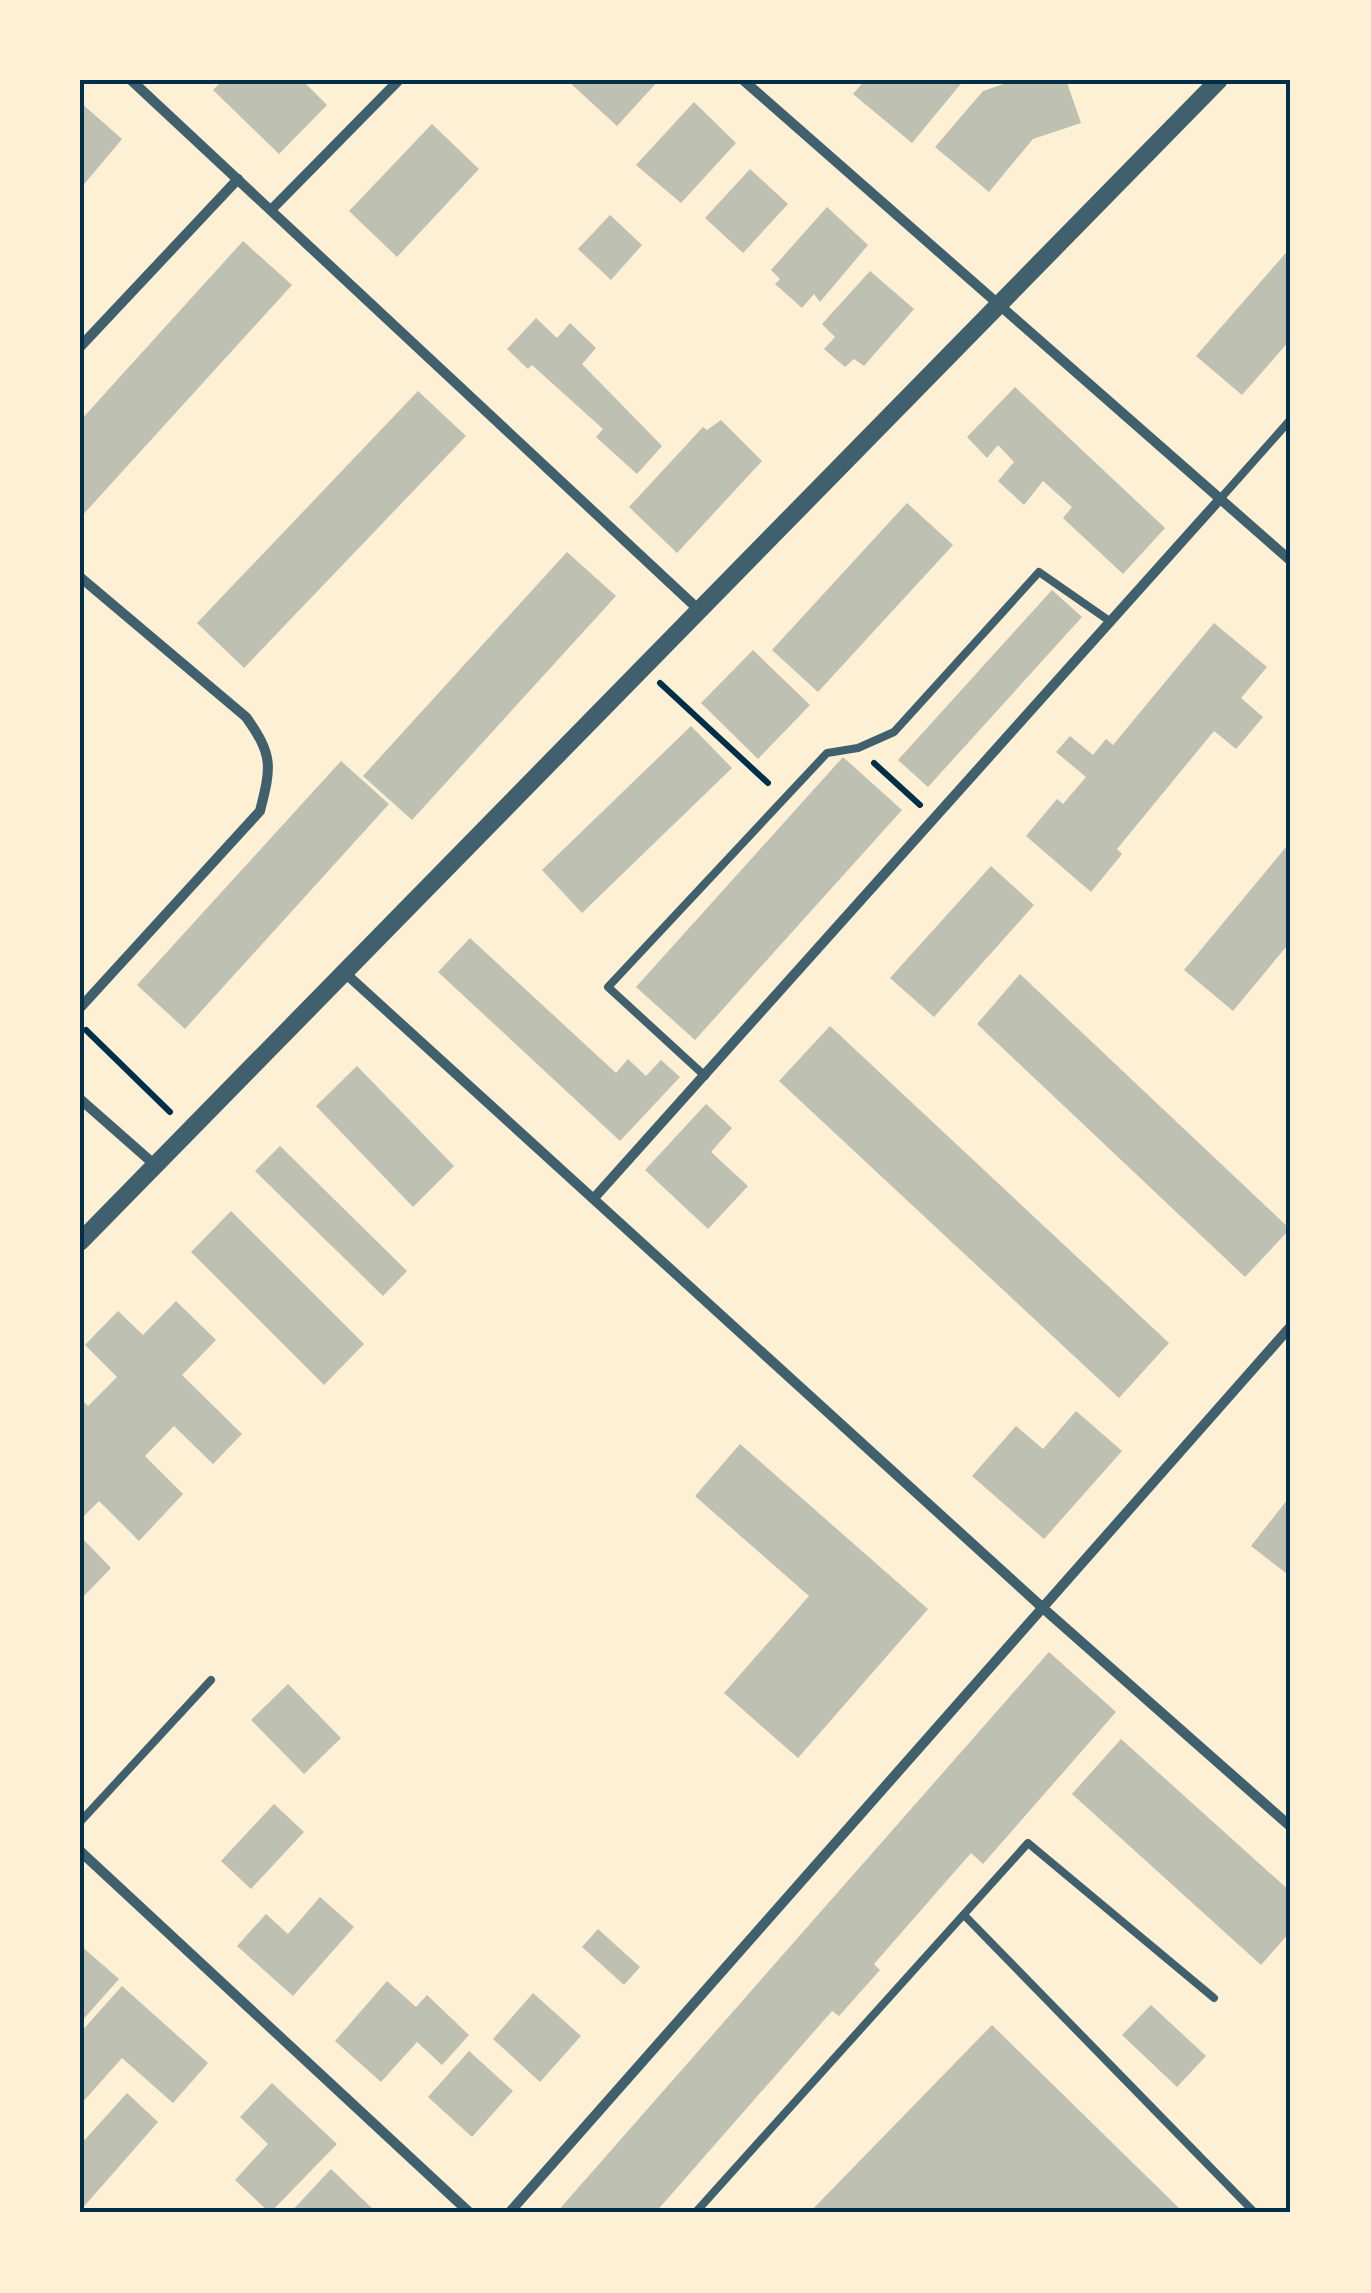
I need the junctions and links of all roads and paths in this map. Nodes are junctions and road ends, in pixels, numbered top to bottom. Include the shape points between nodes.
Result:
1 (132, 80) edge
2 (399, 80) edge
3 (742, 80) edge
4 (1219, 80) edge
5 (238, 180) junction
6 (272, 210) junction
7 (999, 306) junction
8 (80, 347) edge
9 (1291, 419) edge
10 (1220, 499) junction
11 (1291, 560) edge
12 (80, 577) edge
13 (699, 610) junction
14 (1111, 622) junction
15 (643, 667) junction
16 (858, 748) junction
17 (784, 798) junction
18 (934, 819) junction
19 (344, 972) junction
20 (80, 1008) edge
21 (80, 1024) edge
22 (705, 1076) junction
23 (80, 1098) edge
24 (190, 1130) junction
25 (156, 1165) junction
26 (595, 1197) junction
27 (80, 1242) edge
28 (1291, 1326) edge
29 (1044, 1609) junction
30 (211, 1680) dead end
31 (80, 1822) edge
32 (1291, 1827) edge
33 (80, 1851) edge
34 (965, 1916) junction
35 (1214, 1998) dead end
36 (470, 2213) edge
37 (509, 2213) edge
38 (695, 2213) edge
39 (1255, 2213) edge

1 - 5 street
2 - 6 street
3 - 7 street
4 - 7 street
5 - 6 street
5 - 8 street
6 - 13 street
7 - 10 street
7 - 13 street
9 - 10 lane
10 - 11 street
10 - 14 street
12 - 20 street via 246,717 267,746 270,771 260,812
13 - 15 street
14 - 16 lane via 1039,572 894,732
14 - 18 street
15 - 17 path
15 - 19 street
16 - 17 lane via 827,753
16 - 18 path
17 - 22 lane via 608,987
18 - 22 street
19 - 24 street
19 - 26 street
21 - 24 path
22 - 26 street
23 - 25 street
24 - 25 street
25 - 27 street
26 - 29 street
28 - 29 street
29 - 32 street
29 - 37 street
30 - 31 lane
33 - 36 street
34 - 35 lane via 1028,1843
34 - 38 lane
34 - 39 lane

